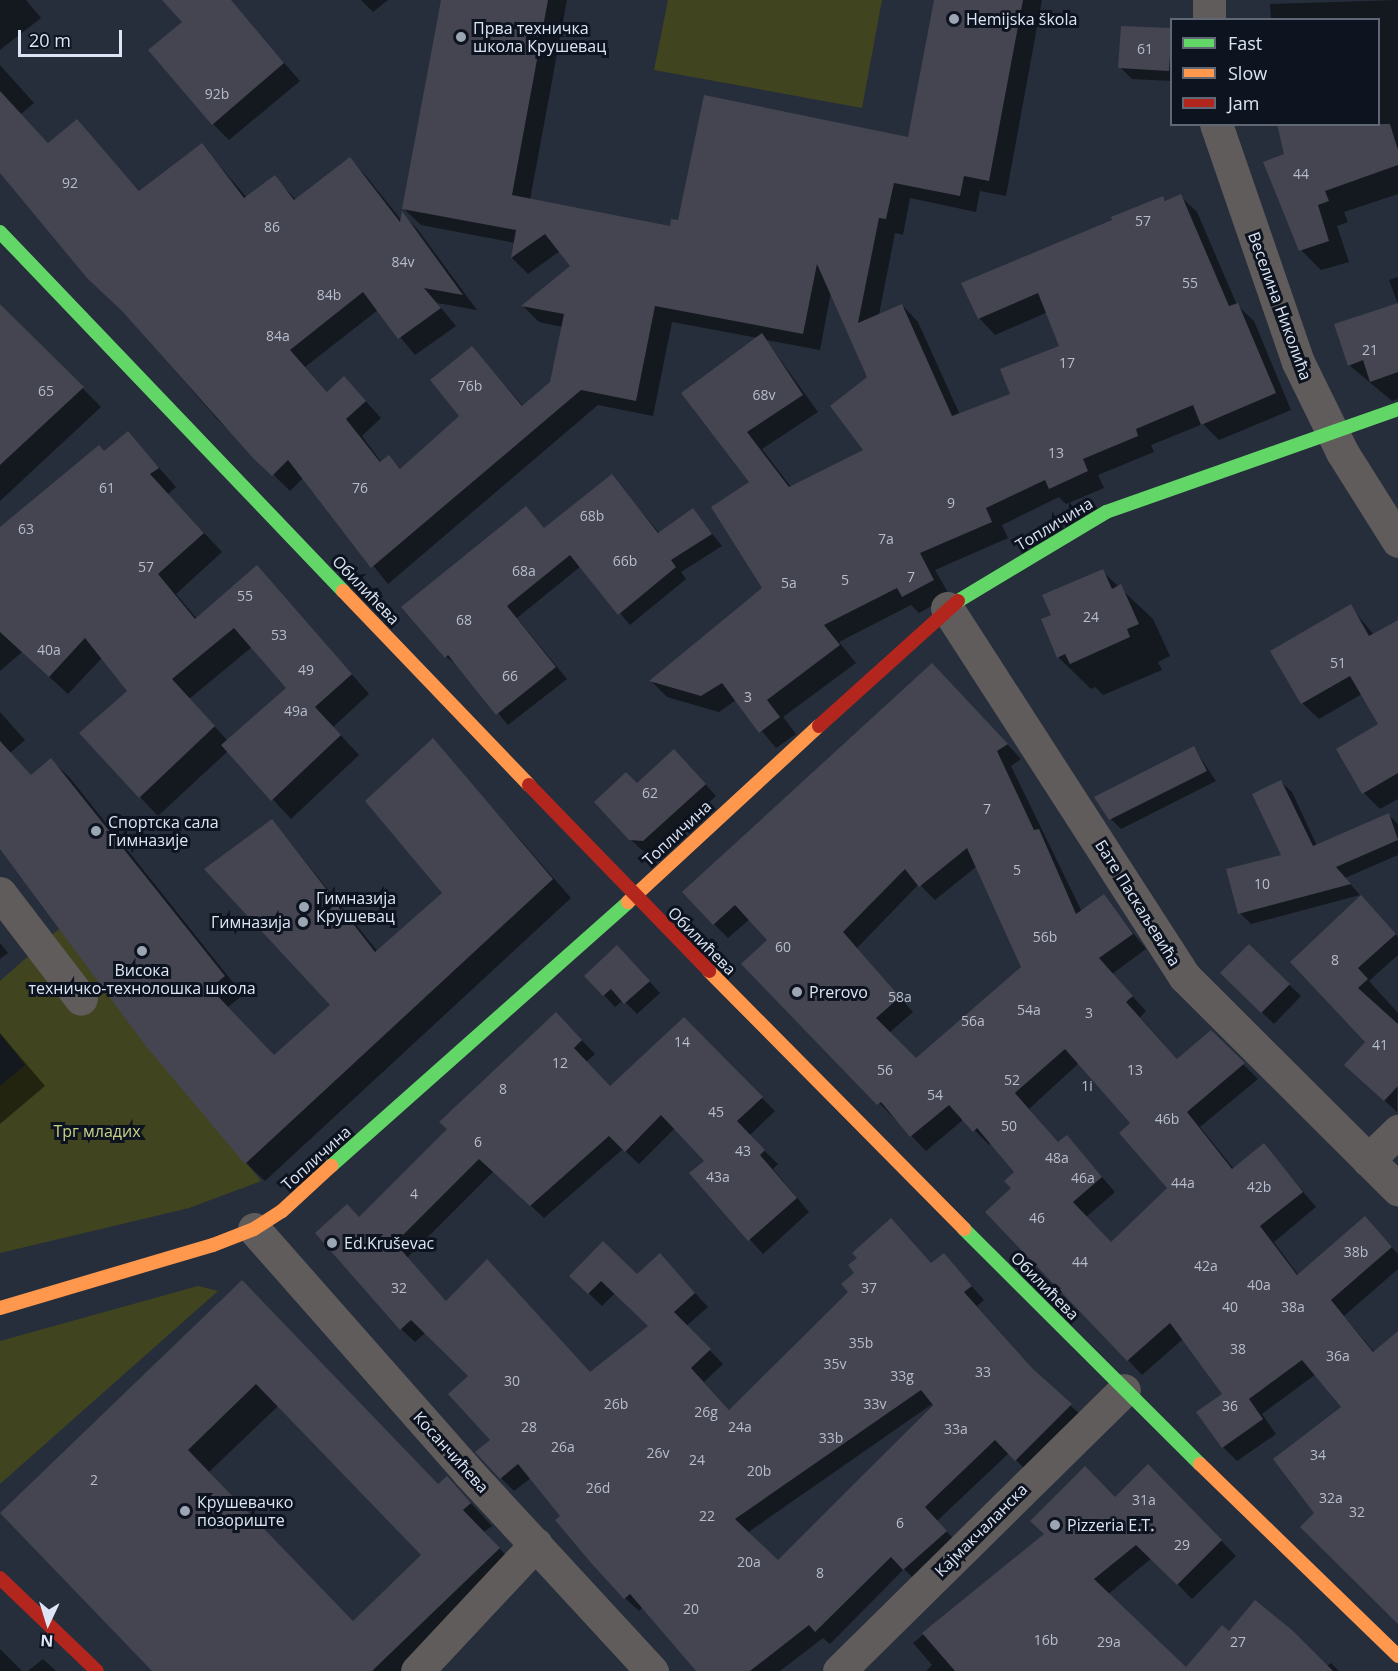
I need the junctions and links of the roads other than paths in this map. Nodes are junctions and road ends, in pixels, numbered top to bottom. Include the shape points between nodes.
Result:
1 (1209, 0) edge
2 (1209, 18) edge
3 (1217, 126) edge
4 (0, 232) edge
5 (1398, 409) edge
6 (1332, 431) junction
7 (1398, 541) edge
8 (946, 608) junction
9 (0, 893) edge
10 (634, 896) junction
11 (81, 999) dead end
12 (1398, 1131) edge
13 (1368, 1160) junction
14 (1398, 1189) edge
15 (254, 1229) junction
16 (0, 1308) edge
17 (1124, 1390) junction
18 (536, 1544) junction
19 (0, 1578) edge
20 (1398, 1656) edge
21 (97, 1671) edge
22 (417, 1671) edge
23 (652, 1671) edge
24 (839, 1671) edge

1 - 2 street
3 - 6 street, Веселина Николића via 1298,362
4 - 10 street, Обилићева
5 - 6 street, Топличина
6 - 7 street, Веселина Николића
6 - 8 street, Топличина via 1106,512
8 - 10 street, Топличина
8 - 13 street, Бате Паскаљевића via 1185,977
9 - 11 street
10 - 15 street, Топличина via 282,1211
10 - 17 street, Обилићева
12 - 13 street
13 - 14 street, Бате Паскаљевића
15 - 16 street, Топличина
15 - 18 street, Косанчићева
17 - 20 street, Обилићева
17 - 24 street, Кајмакчаланска
18 - 22 street
18 - 23 street, Косанчићева
19 - 21 street

